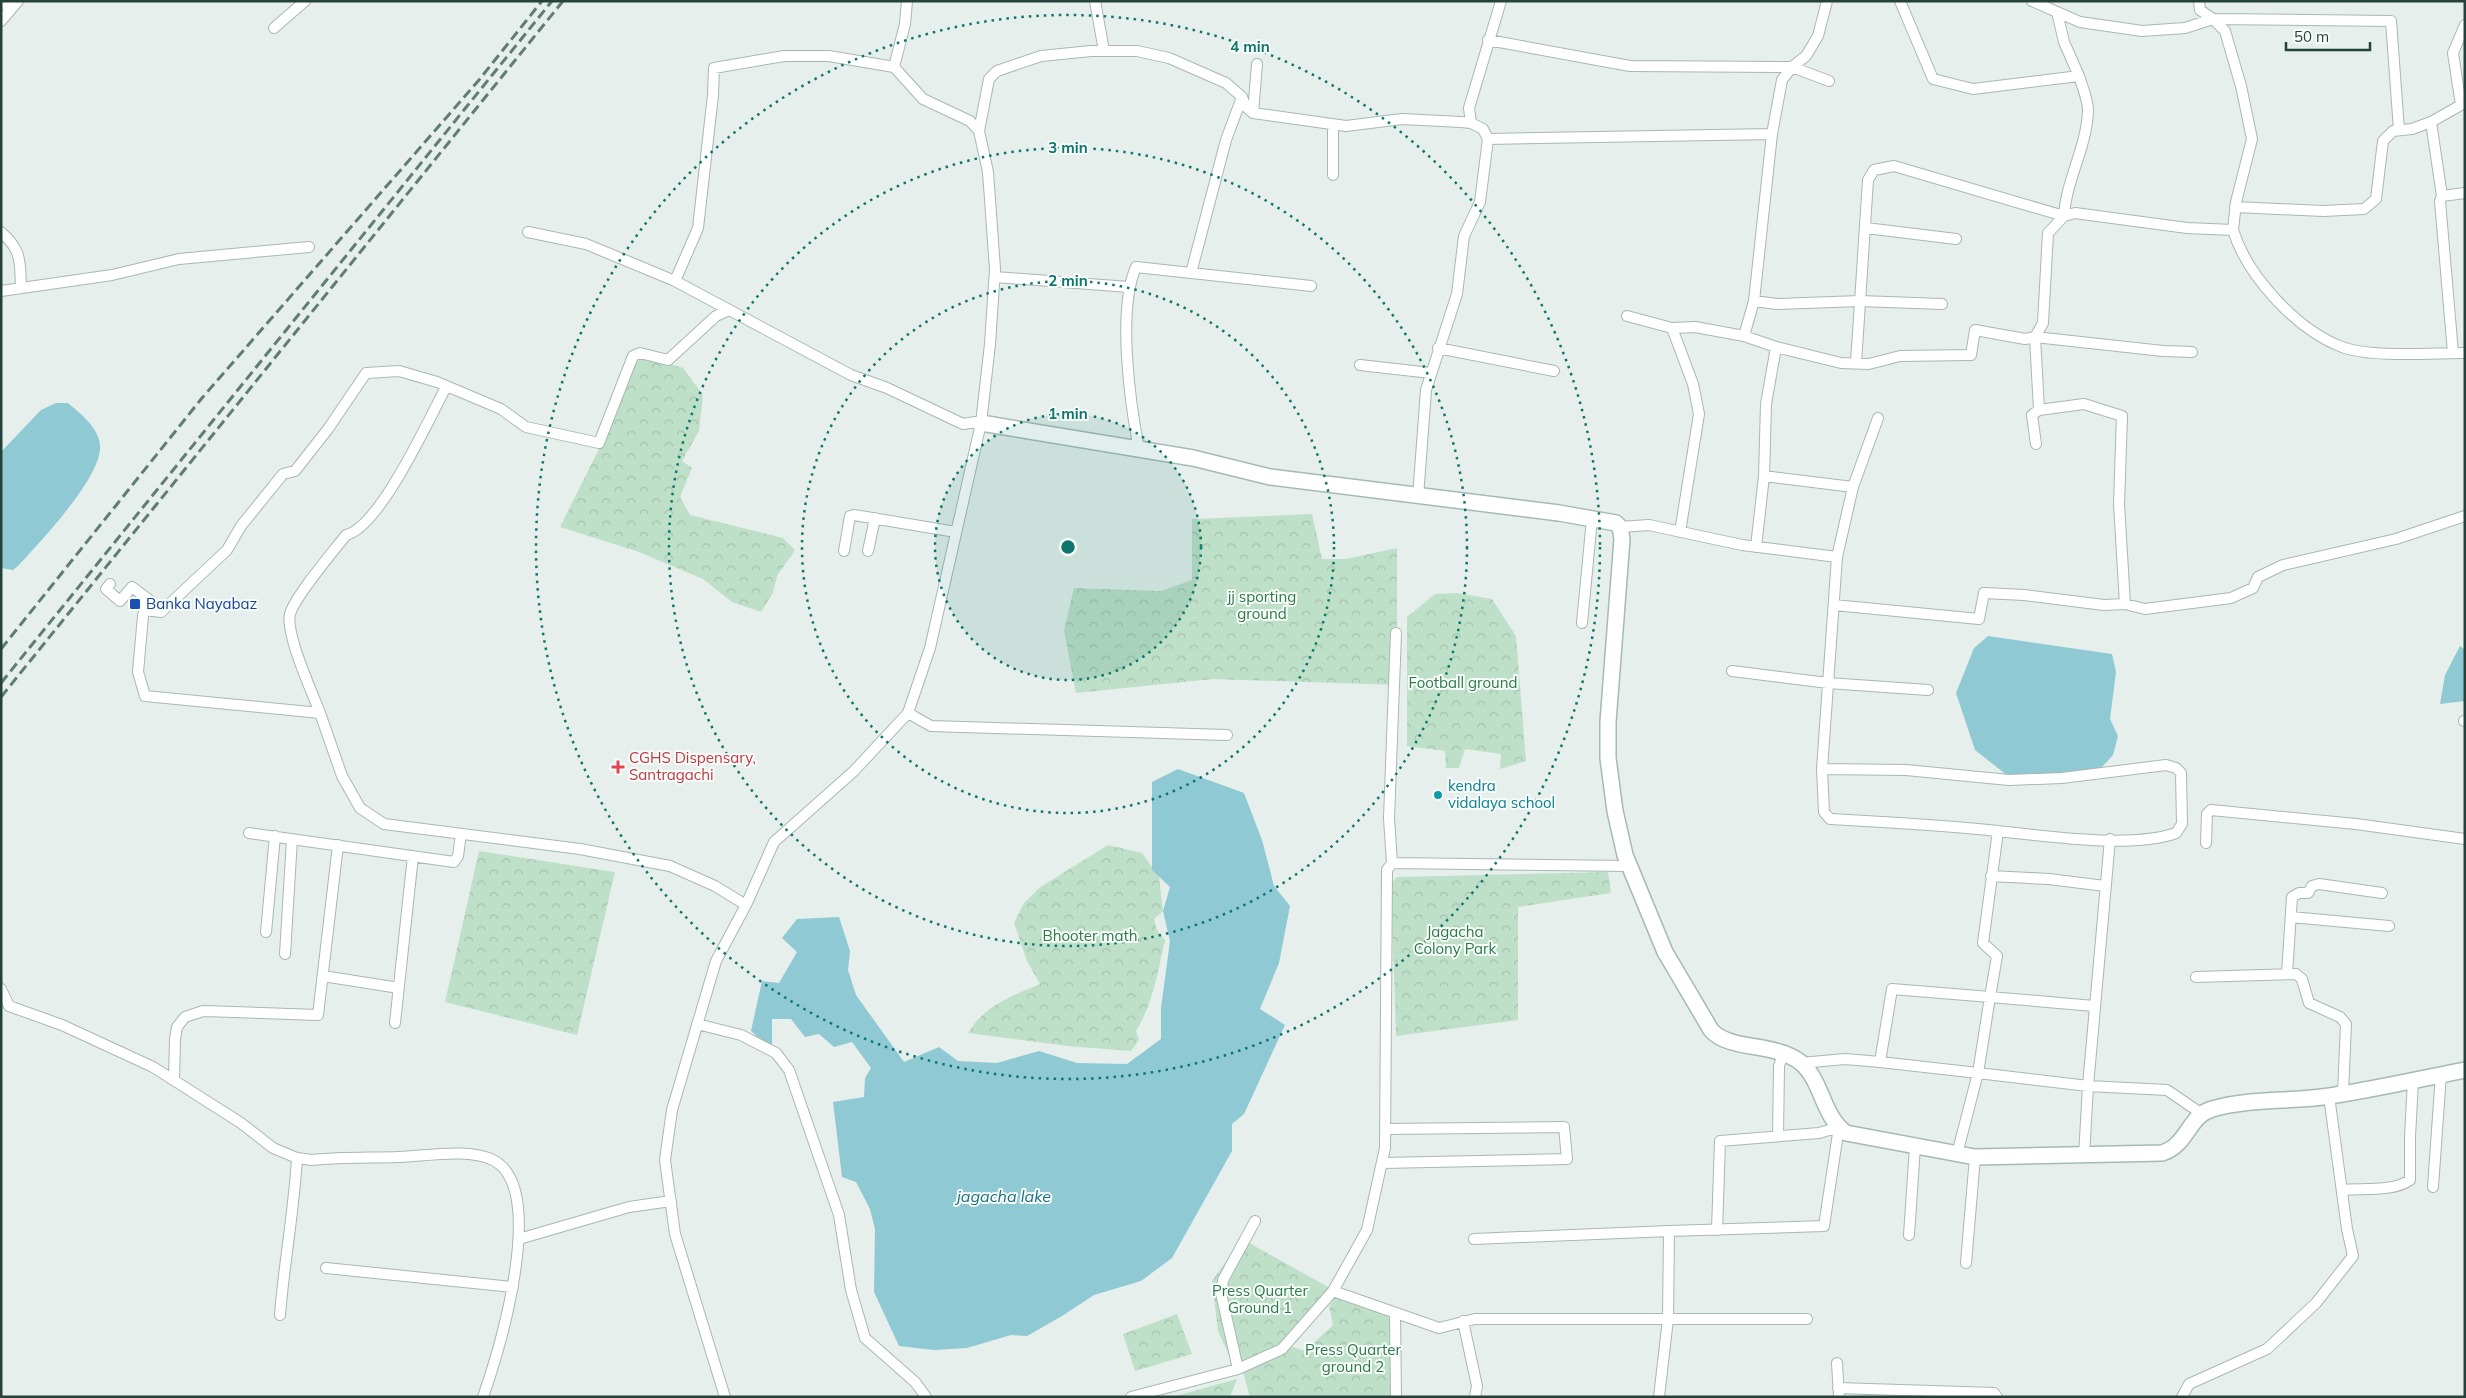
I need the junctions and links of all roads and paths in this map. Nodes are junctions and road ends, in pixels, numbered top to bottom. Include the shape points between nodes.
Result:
1 (18, 1) edge
2 (305, 1) edge
3 (907, 1) edge
4 (1095, 1) edge
5 (1501, 1) edge
6 (1827, 1) edge
7 (1900, 1) edge
8 (2032, 1) edge
9 (2199, 1) edge
10 (1, 3) edge
11 (9, 12) junction
12 (2057, 12) junction
13 (2213, 19) junction
14 (1, 21) edge
15 (2465, 24) edge
16 (274, 28) dead end
17 (1488, 40) junction
18 (1104, 51) junction
19 (1257, 64) dead end
20 (1792, 66) junction
21 (894, 67) junction
22 (2079, 76) junction
23 (1829, 81) dead end
24 (1242, 96) junction
25 (2463, 104) edge
26 (1253, 113) junction
27 (2431, 122) junction
28 (1471, 123) junction
29 (1333, 125) junction
30 (2399, 130) junction
31 (979, 131) junction
32 (1772, 134) junction
33 (1488, 139) junction
34 (1333, 175) dead end
35 (2465, 193) edge
36 (2442, 196) junction
37 (2235, 207) junction
38 (2064, 216) junction
39 (1866, 228) junction
40 (2233, 230) junction
41 (1, 232) edge
42 (528, 232) dead end
43 (1956, 239) dead end
44 (309, 247) dead end
45 (1191, 273) junction
46 (995, 277) junction
47 (674, 281) junction
48 (1311, 286) dead end
49 (1130, 287) junction
50 (21, 288) junction
51 (1, 291) edge
52 (1754, 301) junction
53 (1860, 301) junction
54 (1942, 304) dead end
55 (729, 310) junction
56 (1627, 316) dead end
57 (1672, 328) junction
58 (1744, 336) junction
59 (2035, 337) junction
60 (1776, 347) junction
61 (1438, 348) junction
62 (2192, 352) dead end
63 (2465, 352) edge
64 (2452, 353) junction
65 (1360, 364) dead end
66 (1856, 364) junction
67 (1554, 370) dead end
68 (1431, 372) junction
69 (446, 386) junction
70 (2039, 410) junction
71 (1878, 418) dead end
72 (982, 422) junction
73 (2036, 444) dead end
74 (1139, 450) junction
75 (1764, 476) junction
76 (1853, 487) junction
77 (1418, 497) junction
78 (2465, 516) edge
79 (875, 518) junction
80 (1592, 518) junction
81 (1620, 527) junction
82 (956, 532) junction
83 (1680, 532) junction
84 (1756, 547) junction
85 (844, 551) dead end
86 (868, 551) dead end
87 (1837, 557) junction
88 (110, 584) dead end
89 (2125, 604) junction
90 (1834, 605) junction
91 (145, 610) junction
92 (1582, 623) dead end
93 (1396, 633) dead end
94 (1732, 671) dead end
95 (1828, 683) junction
96 (1928, 690) dead end
97 (320, 713) junction
98 (908, 714) junction
99 (1226, 734) dead end
100 (1822, 769) junction
101 (1998, 831) junction
102 (249, 833) dead end
103 (461, 834) junction
104 (275, 836) junction
105 (292, 839) junction
106 (2110, 839) junction
107 (2465, 839) edge
108 (2206, 843) dead end
109 (338, 845) junction
110 (413, 856) junction
111 (1392, 863) junction
112 (1629, 866) junction
113 (1991, 876) junction
114 (2106, 886) junction
115 (2382, 893) dead end
116 (746, 905) junction
117 (2291, 917) junction
118 (2389, 926) dead end
119 (266, 932) dead end
120 (285, 954) dead end
121 (2287, 974) junction
122 (323, 976) junction
123 (2196, 977) dead end
124 (398, 988) junction
125 (1, 989) edge
126 (1990, 997) junction
127 (2094, 1006) junction
128 (395, 1023) dead end
129 (697, 1024) junction
130 (1783, 1054) junction
131 (1801, 1062) junction
132 (1880, 1062) junction
133 (2465, 1070) edge
134 (1978, 1072) junction
135 (2441, 1074) junction
136 (174, 1079) junction
137 (2413, 1080) junction
138 (2088, 1086) junction
139 (2336, 1095) junction
140 (2202, 1114) junction
141 (1839, 1128) junction
142 (1385, 1129) junction
143 (1778, 1136) junction
144 (1915, 1147) junction
145 (1957, 1154) junction
146 (2084, 1156) junction
147 (1975, 1157) junction
148 (297, 1158) junction
149 (1382, 1163) junction
150 (2433, 1187) dead end
151 (2342, 1190) junction
152 (671, 1201) junction
153 (1255, 1221) dead end
154 (1717, 1230) junction
155 (1669, 1231) junction
156 (1909, 1235) dead end
157 (519, 1239) junction
158 (1474, 1239) dead end
159 (1966, 1263) dead end
160 (326, 1268) dead end
161 (513, 1287) junction
162 (1333, 1292) junction
163 (1395, 1313) junction
164 (280, 1315) dead end
165 (1668, 1319) junction
166 (1807, 1319) dead end
167 (1464, 1322) junction
168 (1837, 1364) dead end
169 (1238, 1368) junction
170 (1838, 1392) edge
171 (483, 1397) edge
172 (725, 1397) edge
173 (926, 1397) edge
174 (1131, 1397) edge
175 (1396, 1397) edge
176 (1476, 1397) edge
177 (1659, 1397) edge
178 (1997, 1397) edge
179 (2182, 1397) edge

1 - 11 street
2 - 16 street
3 - 21 street
4 - 18 street
5 - 17 street
6 - 20 street via 1818,36 1806,56
7 - 22 street via 1933,78 1972,89
8 - 12 street
9 - 13 street via 2200,10
10 - 11 street
11 - 14 street
12 - 13 street via 2080,22 2142,31 2186,28
12 - 22 street via 2064,42
13 - 30 street via 2391,21
13 - 37 street via 2225,31 2252,139
15 - 25 street via 2453,53
17 - 20 street via 1630,66
17 - 28 street via 1469,108
18 - 24 street via 1137,51 1169,58 1226,83
18 - 31 street via 1041,56 997,71 989,79
19 - 26 street
20 - 23 street
20 - 32 street via 1782,80
21 - 31 street via 923,98 970,120
21 - 47 street via 829,56 784,56 714,68 698,228
22 - 38 street via 2088,109 2080,158 2065,202
24 - 26 street via 1246,107
24 - 45 street via 1226,140
25 - 27 street
26 - 29 street
27 - 30 street
27 - 36 street
28 - 29 street via 1402,119
28 - 33 street via 1483,129
29 - 34 street
30 - 37 street via 2393,131 2383,142 2376,199 2364,209 2323,212
31 - 46 street via 988,172
32 - 33 street
32 - 52 street
33 - 61 street via 1480,202 1464,236 1457,294
35 - 36 street
36 - 64 street
37 - 40 street
38 - 39 street via 1894,166 1874,170 1868,180
38 - 40 street via 2075,212 2187,228
38 - 59 street via 2048,233 2043,323
39 - 43 street
39 - 53 street
40 - 64 street via 2238,248 2266,292 2313,332 2343,348 2375,352
41 - 50 street via 13,242 19,254
42 - 47 street via 586,244
44 - 50 street via 180,259 112,275
45 - 48 street
45 - 49 street via 1136,267
46 - 49 street
46 - 72 street
47 - 55 street
49 - 74 street via 1126,308 1131,406
50 - 51 street
52 - 53 street via 1778,304
52 - 58 street
53 - 54 street
53 - 66 street
55 - 69 street via 716,316 668,360 640,353 633,356 599,443 526,427 501,409
55 - 72 street via 851,375 887,388 963,424
56 - 57 street
57 - 58 street via 1695,326
57 - 83 street via 1699,414
58 - 60 street
59 - 62 street
59 - 66 street via 2025,339 1975,330 1972,355 1900,356
59 - 70 street
60 - 66 street via 1810,357
60 - 75 street via 1766,404
61 - 67 street
61 - 68 street
63 - 64 street
65 - 68 street
68 - 77 street via 1426,390
69 - 91 street via 399,370 366,374 296,471 283,474 226,550 161,612
69 - 97 street via 386,498 364,524 346,535 290,614 290,631
70 - 73 street via 2032,415
70 - 89 street via 2084,404 2122,416 2119,504
71 - 76 street
72 - 74 main road
72 - 82 street
74 - 77 main road via 1194,458 1270,477
75 - 76 street
75 - 84 street
76 - 87 street
77 - 80 main road
78 - 89 street via 2396,539 2283,565 2258,577 2253,588 2231,598 2146,609
79 - 82 street
79 - 85 street via 850,516
79 - 86 street
80 - 81 main road via 1611,521
80 - 92 street
81 - 83 street via 1649,525
81 - 112 main road via 1622,539 1608,758 1615,811
82 - 98 street via 930,648
83 - 84 street
84 - 87 street
87 - 90 street
88 - 91 street via 106,589 120,601 132,587 148,600
89 - 90 street via 2104,605 1984,593 1979,619
90 - 95 street
91 - 97 street via 138,672 145,696
93 - 111 street via 1389,818
94 - 95 street
95 - 96 street
95 - 100 street
97 - 103 street via 342,776 360,808 384,824
98 - 99 street via 931,726
98 - 116 street via 854,771 774,842
100 - 101 street via 1824,812 1830,819
100 - 106 street via 1906,770 2009,780 2062,778 2166,765 2181,773 2182,824 2176,833 2158,839
101 - 106 street via 2042,837
101 - 113 street
102 - 104 street
103 - 110 street via 454,862
103 - 116 street via 580,849 670,866 715,886
104 - 105 street
104 - 119 street
105 - 109 street
105 - 120 street
106 - 114 street
107 - 108 street via 2356,824 2211,810 2207,814
109 - 110 street
109 - 122 street
110 - 124 street
111 - 112 street
111 - 142 street via 1387,870
112 - 130 main road via 1665,952 1717,1037
113 - 114 street
113 - 126 street via 1983,943 1997,956
114 - 127 street
115 - 117 street via 2319,884 2312,886 2308,893 2299,892 2292,897
116 - 129 street via 716,961
117 - 118 street
117 - 121 street
121 - 123 street
121 - 139 street via 2296,974 2302,979 2309,1003 2340,1017 2346,1024
122 - 124 street
122 - 136 street via 318,1015 203,1011 185,1017 177,1027
124 - 128 street
125 - 136 street via 9,1006 62,1025
126 - 127 street
126 - 132 street via 1892,989
126 - 134 street
127 - 138 street
129 - 152 street via 672,1110 665,1160
129 - 173 street via 741,1035 776,1052 789,1070 839,1215 851,1290 865,1338 915,1382
130 - 131 main road
130 - 143 street via 1778,1066
131 - 132 street via 1844,1059
131 - 141 main road
132 - 134 street
133 - 135 main road
134 - 138 street
134 - 145 street
135 - 137 main road
135 - 150 street
136 - 148 street via 273,1148
137 - 139 main road
137 - 151 street via 2410,1180 2393,1186
138 - 140 street via 2167,1090
138 - 146 street
139 - 140 main road via 2257,1102 2222,1107
139 - 151 street
140 - 146 main road via 2172,1150
141 - 143 street
141 - 144 main road via 1854,1135
141 - 154 street via 1824,1226
142 - 149 street
142 - 149 street via 1564,1127 1567,1159
143 - 154 street via 1720,1141
144 - 145 main road
144 - 156 street
145 - 147 main road
146 - 147 main road
147 - 159 street
148 - 157 street via 450,1154 492,1159 502,1165 511,1179
148 - 164 street
149 - 162 street via 1367,1230
151 - 179 street via 2353,1256 2316,1303 2266,1348 2189,1384
152 - 157 street via 629,1208
152 - 172 street via 675,1234
153 - 169 street via 1223,1280 1220,1293
154 - 155 street
155 - 158 street
155 - 165 street
157 - 161 street
160 - 161 street
161 - 171 street
162 - 163 street
162 - 169 street via 1282,1349
163 - 167 street via 1439,1328
163 - 175 street
165 - 166 street
165 - 167 street via 1475,1319
165 - 177 street
167 - 176 street via 1477,1386
168 - 170 street
169 - 174 street
170 - 178 street via 1994,1393

